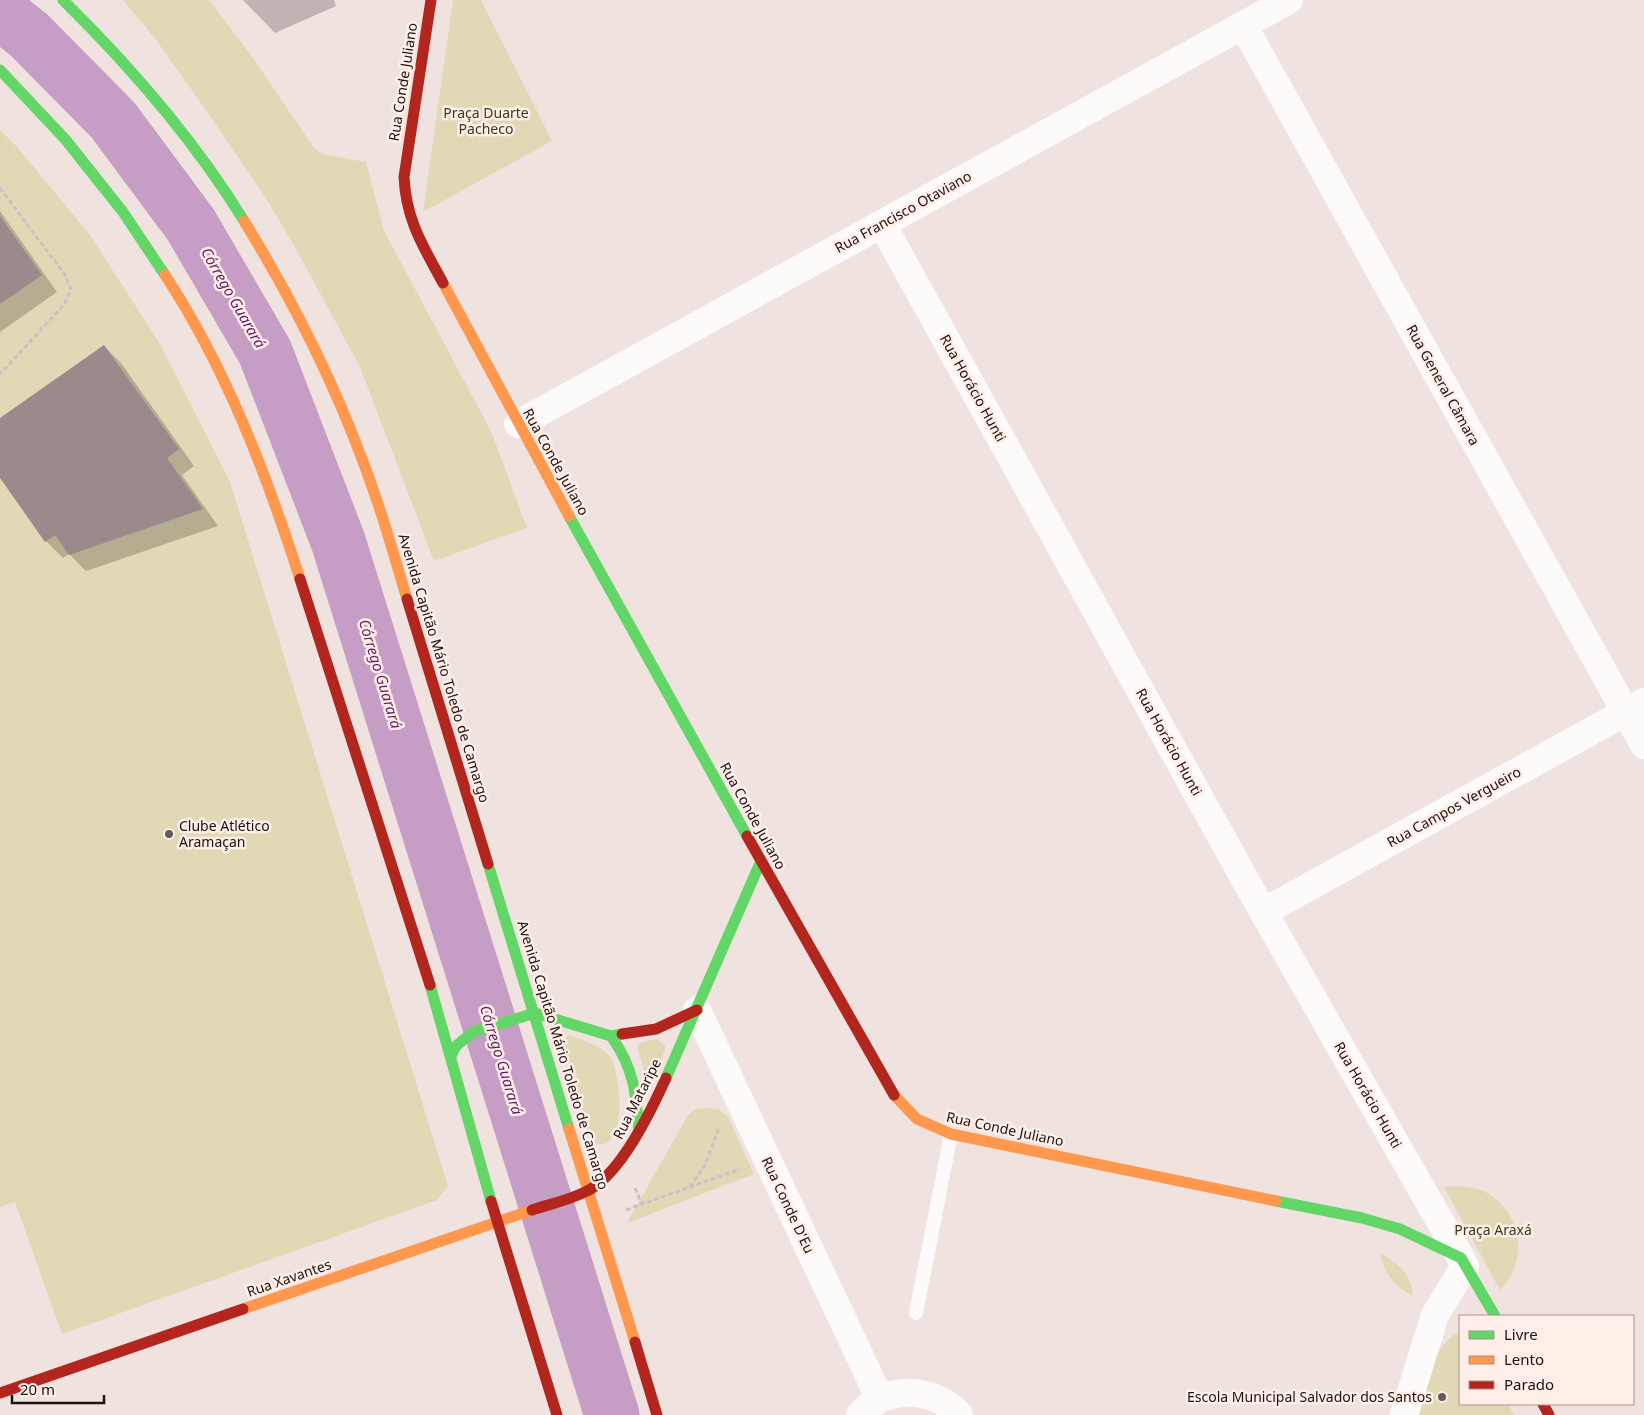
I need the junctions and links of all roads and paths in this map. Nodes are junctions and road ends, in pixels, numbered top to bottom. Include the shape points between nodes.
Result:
1 (63, 0) edge
2 (431, 0) edge
3 (1289, 0) edge
4 (1243, 25) junction
5 (0, 70) edge
6 (0, 188) edge
7 (882, 224) junction
8 (0, 374) edge
9 (518, 424) junction
10 (1635, 707) edge
11 (1644, 745) edge
12 (761, 862) junction
13 (1264, 912) junction
14 (697, 1010) junction
15 (535, 1013) junction
16 (611, 1036) junction
17 (451, 1056) junction
18 (737, 1095) junction
19 (639, 1134) junction
20 (951, 1134) junction
21 (769, 1163) junction
22 (689, 1188) junction
23 (588, 1190) junction
24 (597, 1221) junction
25 (497, 1222) junction
26 (1463, 1262) junction
27 (916, 1313) dead end
28 (1494, 1315) edge
29 (0, 1393) edge
30 (870, 1407) edge
31 (557, 1415) edge
32 (657, 1415) edge
33 (959, 1415) edge
34 (1404, 1415) edge

1 - 15 street, Avenida Capitão Mário Toledo de Camargo via 101,37 191,141 242,217 287,294 328,378 377,500
2 - 9 street, Rua Conde Juliano via 404,177 405,202 416,234
3 - 4 street, Rua Francisco Otaviano
4 - 7 street, Rua Francisco Otaviano
4 - 10 street, Rua General Câmara
5 - 17 street via 65,139 123,212 174,289 219,369 257,454 288,541
6 - 8 path via 65,274 71,289 64,305
7 - 9 street, Rua Francisco Otaviano
7 - 13 street, Rua Horácio Hunti
9 - 12 street, Rua Conde Juliano
10 - 11 street, Rua General Câmara
10 - 13 street, Rua Campos Vergueiro
12 - 14 street, Rua Mataripe
12 - 20 street, Rua Conde Juliano via 892,1092 909,1115 927,1126
13 - 26 street, Rua Horácio Hunti
14 - 16 street via 656,1029
14 - 18 street, Rua Conde D'Eu
14 - 19 street, Rua Mataripe
15 - 16 street
15 - 17 street via 473,1032 456,1046
15 - 23 street, Avenida Capitão Mário Toledo de Camargo
16 - 19 street via 626,1056 633,1075
17 - 25 street
18 - 21 street, Rua Conde D'Eu
18 - 22 path via 724,1113 705,1165
19 - 23 street, Rua Mataripe via 623,1158
20 - 26 street, Rua Conde Juliano via 1362,1218 1400,1229
20 - 27 lane
21 - 22 path via 725,1173
21 - 30 street, Rua Conde D'Eu
22 - 24 path
23 - 24 street, Avenida Capitão Mário Toledo de Camargo
23 - 25 street, Rua Xavantes
24 - 32 street, Avenida Capitão Mário Toledo de Camargo
25 - 29 street, Rua Xavantes
25 - 31 street
26 - 28 street
26 - 34 street via 1435,1315
30 - 33 street via 910,1392 942,1401

